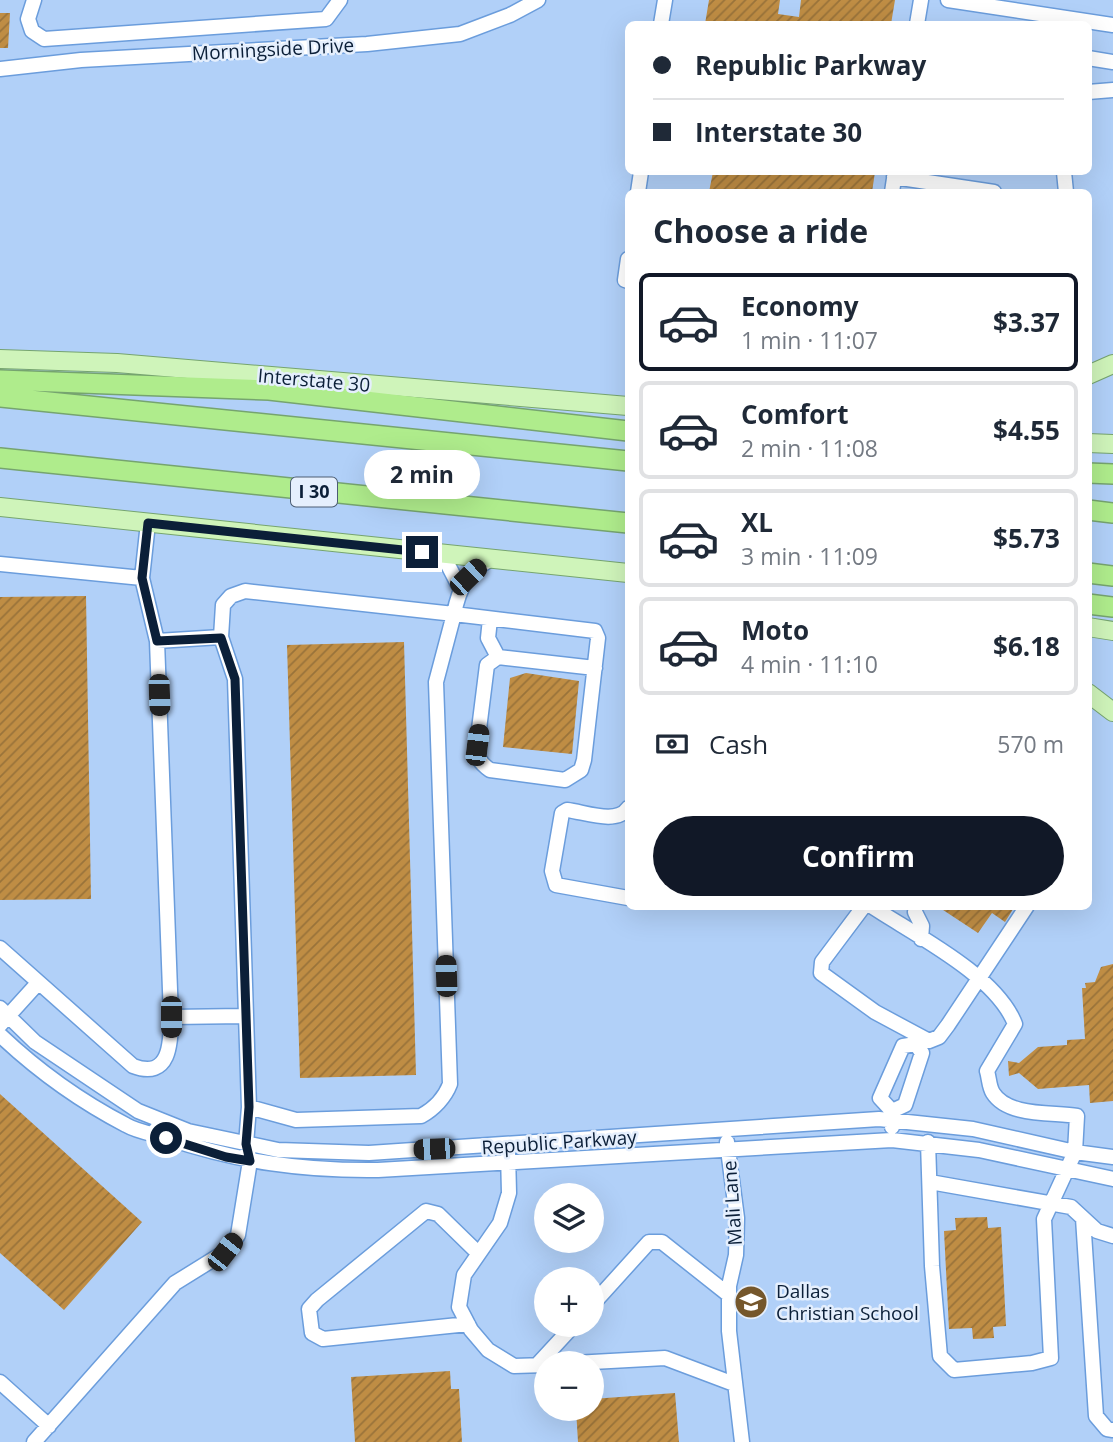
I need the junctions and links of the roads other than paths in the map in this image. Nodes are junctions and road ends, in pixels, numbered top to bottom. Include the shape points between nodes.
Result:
1 (34, 0) edge
2 (340, 0) edge
3 (538, 0) edge
4 (665, 0) edge
5 (921, 0) edge
6 (948, 0) edge
7 (662, 21) edge
8 (918, 21) edge
9 (1087, 21) edge
10 (1092, 22) edge
11 (1113, 25) edge
12 (1092, 59) edge
13 (1113, 62) edge
14 (0, 69) edge
15 (1113, 90) edge
16 (1092, 92) edge
17 (900, 175) edge
18 (977, 189) edge
19 (0, 359) edge
20 (1113, 364) edge
21 (1092, 373) edge
22 (0, 380) edge
23 (0, 397) edge
24 (625, 406) edge
25 (625, 431) edge
26 (1092, 443) edge
27 (1113, 444) edge
28 (0, 458) edge
29 (625, 461) edge
30 (1092, 473) edge
31 (1113, 474) edge
32 (0, 507) edge
33 (1092, 510) edge
34 (1113, 513) edge
35 (148, 523) junction
36 (625, 523) edge
37 (437, 554) junction
38 (491, 559) junction
39 (0, 564) edge
40 (625, 573) edge
41 (1092, 573) edge
42 (1113, 576) edge
43 (142, 578) junction
44 (460, 587) junction
45 (1092, 604) edge
46 (1113, 607) edge
47 (454, 614) junction
48 (490, 620) junction
49 (1092, 628) edge
50 (1113, 631) edge
51 (221, 638) junction
52 (157, 641) junction
53 (498, 657) junction
54 (595, 668) junction
55 (1092, 696) edge
56 (1113, 712) edge
57 (625, 812) edge
58 (625, 897) edge
59 (861, 910) edge
60 (877, 910) edge
61 (1024, 910) edge
62 (915, 912) dead end
63 (921, 939) junction
64 (0, 948) edge
65 (979, 978) junction
66 (38, 983) junction
67 (244, 1016) junction
68 (3, 1017) edge
69 (171, 1017) junction
70 (0, 1035) edge
71 (917, 1041) junction
72 (249, 1107) junction
73 (892, 1116) junction
74 (726, 1130) junction
75 (892, 1140) junction
76 (928, 1142) junction
77 (246, 1144) junction
78 (508, 1145) junction
79 (728, 1149) junction
80 (1074, 1152) junction
81 (1113, 1157) edge
82 (250, 1161) junction
83 (509, 1161) junction
84 (1068, 1170) junction
85 (1113, 1179) edge
86 (930, 1182) junction
87 (1051, 1206) junction
88 (1083, 1218) junction
89 (1113, 1236) edge
90 (478, 1253) junction
91 (604, 1292) edge
92 (729, 1295) junction
93 (468, 1324) junction
94 (564, 1337) edge
95 (553, 1351) edge
96 (604, 1362) edge
97 (534, 1365) edge
98 (0, 1382) edge
99 (734, 1384) junction
100 (49, 1426) junction
101 (1113, 1430) edge
102 (34, 1442) edge
103 (742, 1442) edge

1 - 2 street via 29,19 32,31 44,39 326,19
3 - 14 street, Morningside Drive via 460,34
4 - 7 street
5 - 8 street
6 - 9 street
10 - 11 street
12 - 13 street
15 - 16 street
17 - 18 street
19 - 24 main road, Interstate 30 via 117,363
20 - 21 main road
22 - 25 highway via 269,390
23 - 29 highway
26 - 27 main road
28 - 36 highway, I 30
30 - 31 highway
32 - 35 main road
33 - 34 highway
35 - 37 main road
35 - 43 street
37 - 38 main road
37 - 44 street
38 - 40 main road
38 - 44 street
39 - 43 street
41 - 42 highway
43 - 52 street
44 - 47 street
45 - 46 highway
47 - 48 street
47 - 51 street via 245,591 223,604
47 - 72 street via 436,682 447,1092 421,1116 296,1120
48 - 53 street via 488,638
48 - 54 street via 595,631
49 - 50 main road
51 - 52 street
51 - 67 street via 235,679
52 - 69 street
53 - 54 street
53 - 54 street via 487,664 476,756 490,770 565,780 575,776 584,760
55 - 56 main road
57 - 58 street via 614,817 562,813 552,877 556,885
59 - 71 street via 821,962 821,973
60 - 63 street
61 - 65 street
62 - 63 street via 922,926
63 - 65 street
64 - 66 street
65 - 71 street via 939,1037
65 - 80 street via 1010,1011 1015,1024 987,1071 992,1092 1025,1111 1077,1116
66 - 68 street
66 - 69 street via 133,1066 144,1070 157,1067 167,1056
67 - 69 street
67 - 72 street
68 - 77 street, Republic Parkway via 138,1111 188,1131
70 - 82 street, Republic Parkway via 62,1088 129,1127
71 - 73 street via 922,1053 905,1105
71 - 73 street via 903,1046 880,1098
72 - 77 street
73 - 74 street, Republic Parkway
73 - 75 street
73 - 80 street, Republic Parkway
74 - 78 street, Republic Parkway
74 - 79 street, Mali Lane
75 - 76 street, Republic Parkway
75 - 79 street, Republic Parkway
76 - 84 street, Republic Parkway
76 - 86 street
77 - 78 street, Republic Parkway via 278,1150 369,1153
77 - 82 street
78 - 83 street
79 - 83 street, Republic Parkway
79 - 92 street, Mali Lane via 737,1217
80 - 81 street, Republic Parkway
80 - 84 street
82 - 83 street, Republic Parkway via 335,1171
82 - 100 street via 239,1235 225,1252 176,1283
83 - 90 street via 509,1193 500,1223
84 - 85 street, Republic Parkway
84 - 87 street
86 - 87 street
86 - 87 street via 940,1356 954,1370 1051,1358 1044,1219
87 - 88 street via 1071,1208
88 - 89 street via 1097,1231
88 - 101 street via 1096,1416
90 - 93 street via 464,1275 459,1307
90 - 93 street via 438,1214 426,1211 309,1309 312,1333 323,1339
91 - 92 street via 649,1242 662,1242
92 - 99 street, Mali Lane
93 - 97 street via 488,1350 514,1366
94 - 95 street
96 - 99 street via 665,1359
98 - 100 street
99 - 103 street, Mali Lane
100 - 102 street

